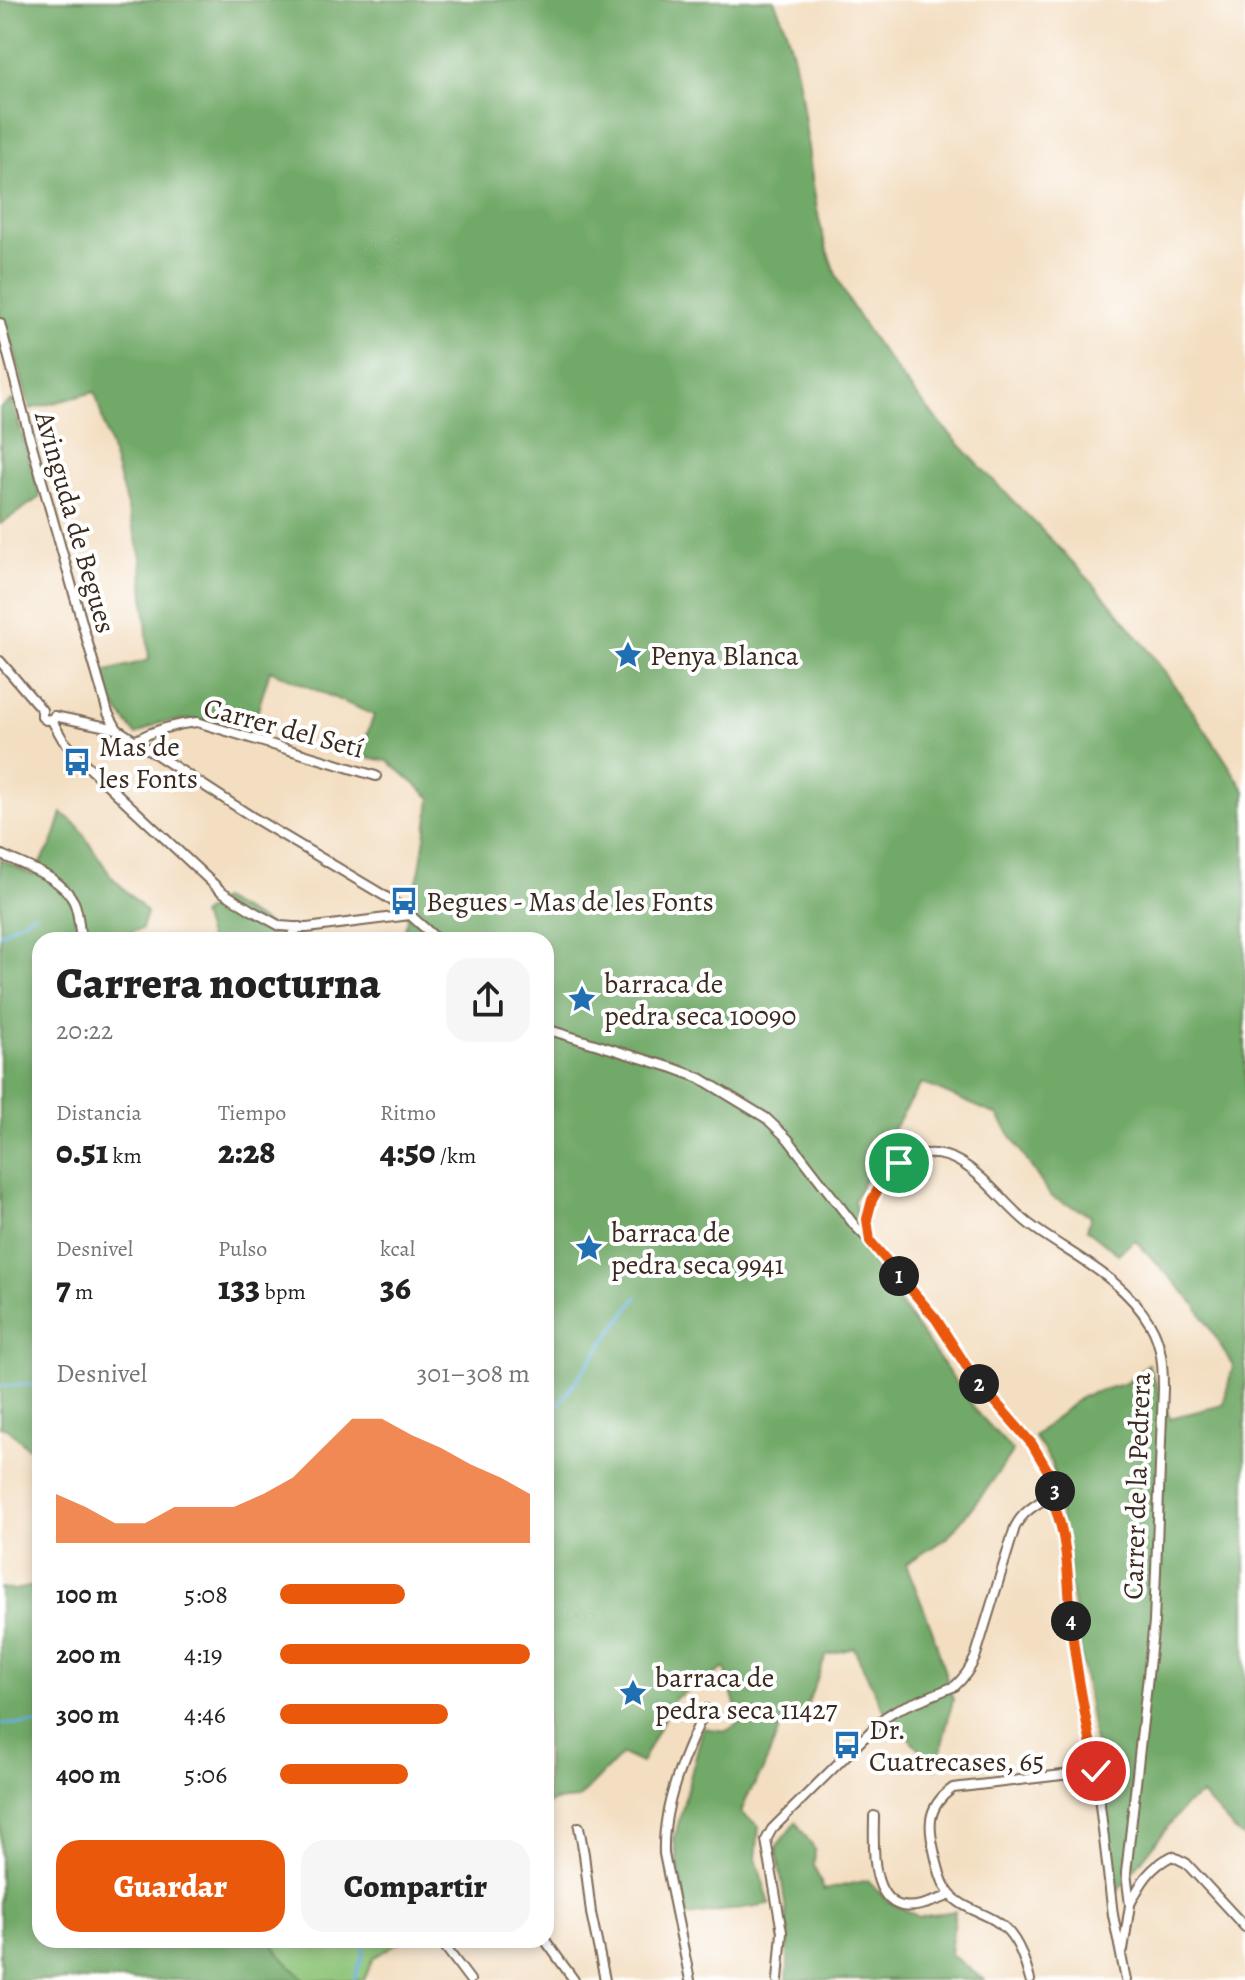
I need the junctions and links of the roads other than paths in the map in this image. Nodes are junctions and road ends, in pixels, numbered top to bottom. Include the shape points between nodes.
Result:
1 (0, 323) edge
2 (0, 661) edge
3 (52, 718) junction
4 (117, 729) junction
5 (136, 740) junction
6 (376, 776) dead end
7 (0, 854) edge
8 (410, 915) junction
9 (299, 927) junction
10 (80, 932) edge
11 (295, 932) edge
12 (429, 932) edge
13 (554, 1031) edge
14 (870, 1241) junction
15 (1049, 1500) junction
16 (706, 1709) dead end
17 (1096, 1771) junction
18 (874, 1816) dead end
19 (579, 1827) dead end
20 (951, 1895) junction
21 (1130, 1905) junction
22 (1245, 1927) edge
23 (446, 1948) edge
24 (551, 1948) edge
25 (1122, 1957) junction
26 (470, 1980) edge
27 (574, 1980) edge
28 (605, 1980) edge
29 (690, 1980) edge
30 (778, 1980) edge
31 (1030, 1980) edge
32 (1126, 1980) edge

1 - 4 street, Avinguda de Begues via 93,661
2 - 3 street via 42,710 43,718
3 - 4 street
3 - 9 street via 80,759 221,891 280,926
4 - 5 street
5 - 6 street, Carrer del Setí via 197,722
5 - 8 street
7 - 10 street via 67,892
8 - 9 street
8 - 12 street
9 - 11 street
13 - 14 street via 700,1078 758,1113 788,1139
14 - 15 street via 1032,1444 1057,1495
14 - 21 street, Carrer de la Pedrera via 867,1219 872,1200 889,1170 926,1154 954,1159 982,1178 1025,1221 1126,1293 1150,1324 1161,1351 1154,1622 1126,1873
15 - 17 street via 1060,1523
15 - 30 street via 1024,1512 1015,1527 968,1672 955,1686 885,1717 772,1829 766,1840 782,1932
16 - 29 street via 686,1749 664,1838
17 - 20 street via 963,1786 944,1794 929,1825 940,1876
17 - 25 street
18 - 20 street via 878,1882 885,1894 902,1906
19 - 28 street
20 - 31 street via 1003,1925 1023,1955
21 - 22 street via 1157,1863 1172,1856 1186,1863
21 - 25 street, Carrer de la Pedrera
23 - 26 street
24 - 27 street
25 - 32 street

